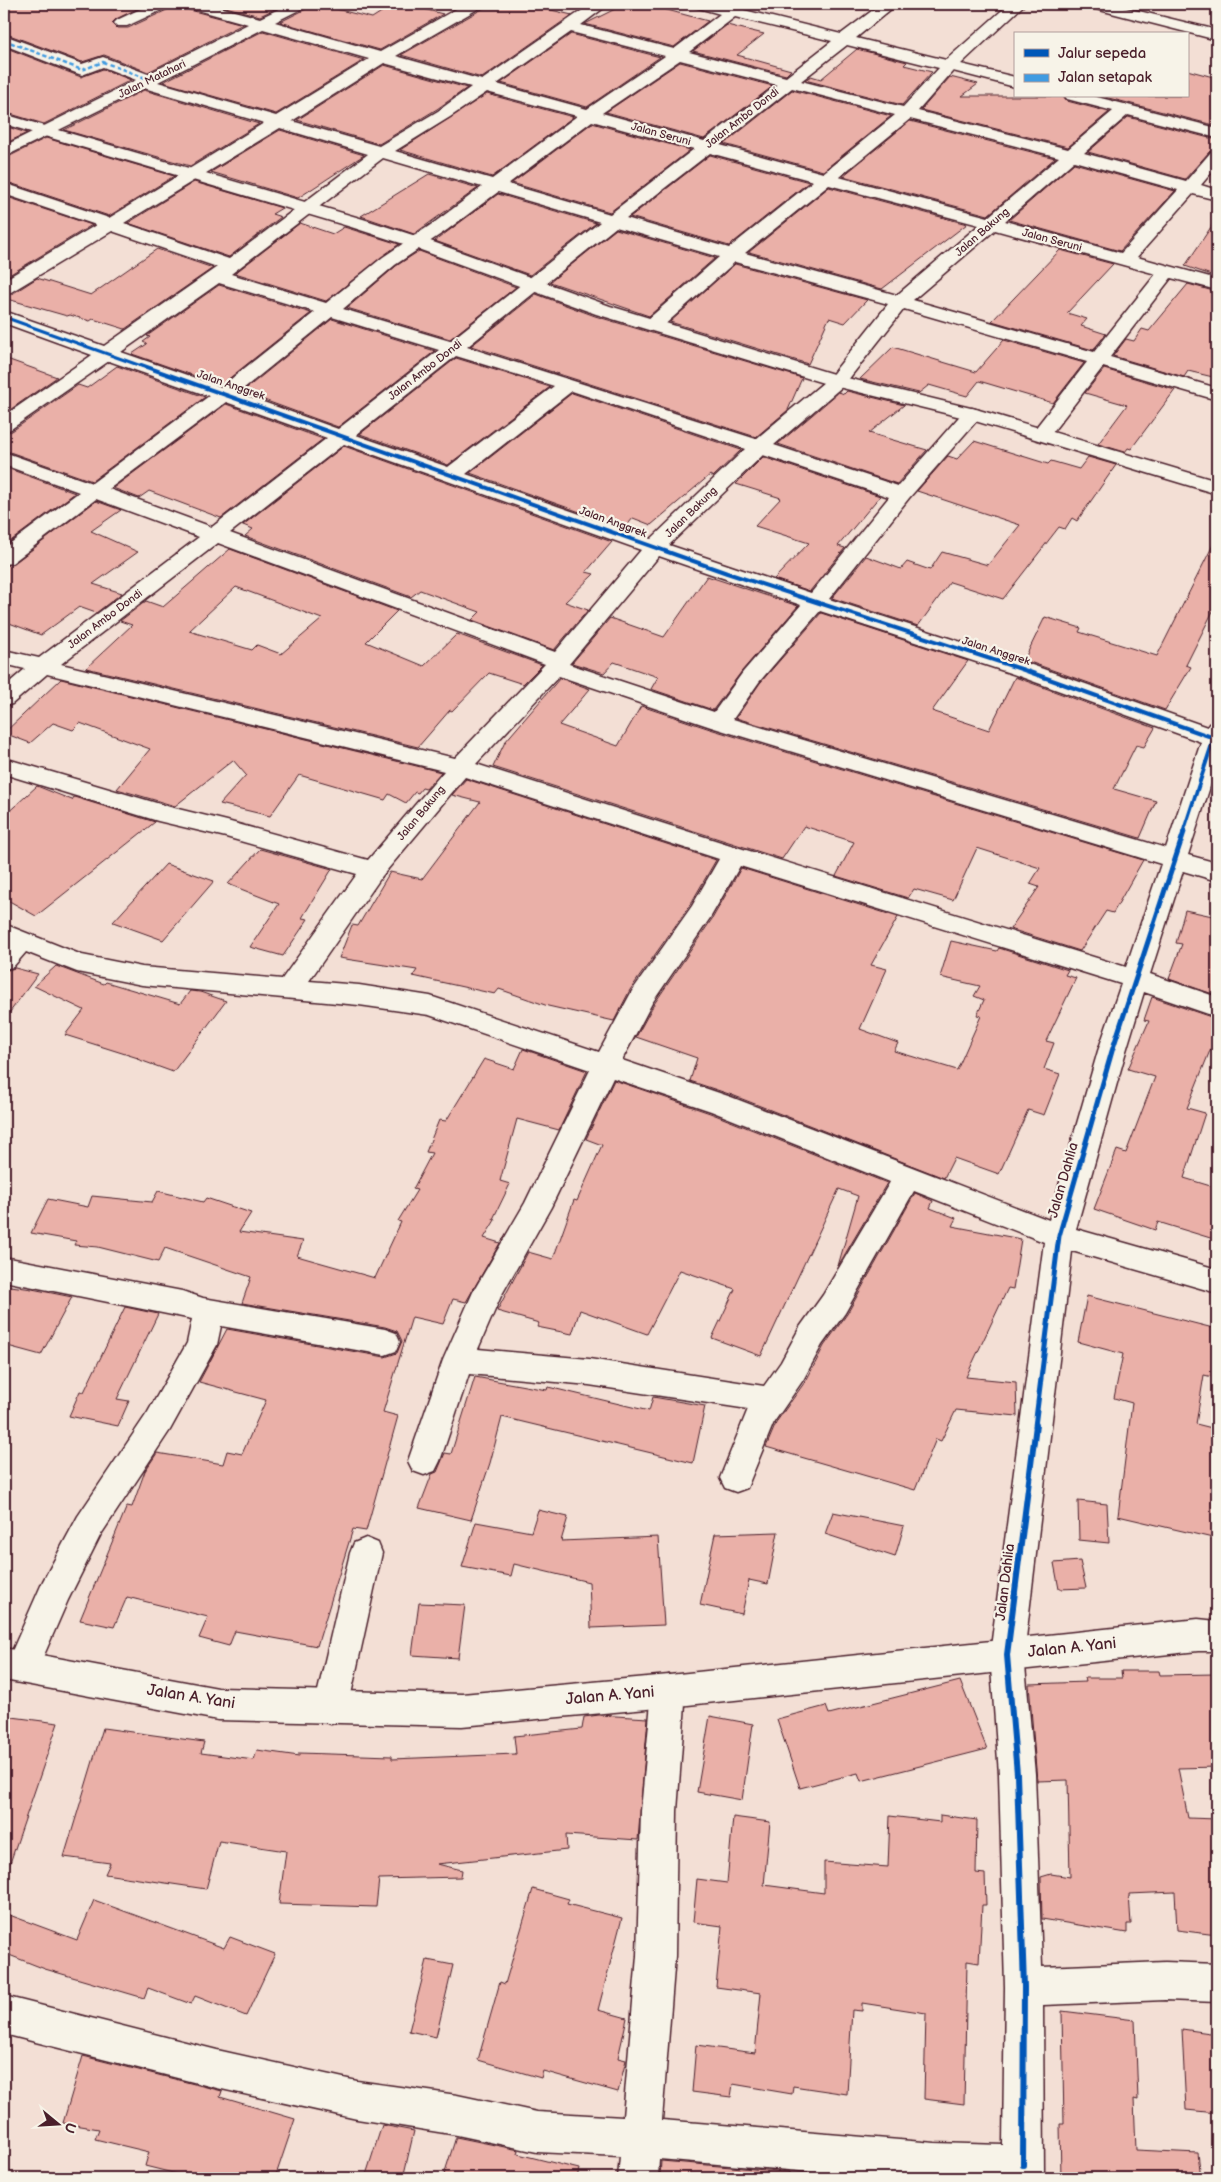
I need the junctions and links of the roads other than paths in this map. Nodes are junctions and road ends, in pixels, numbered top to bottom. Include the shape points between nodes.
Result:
1 (163, 4) edge
2 (192, 4) edge
3 (300, 4) edge
4 (476, 4) edge
5 (601, 4) edge
6 (700, 4) edge
7 (890, 4) edge
8 (1018, 4) edge
9 (1092, 4) edge
10 (737, 8) edge
11 (122, 23) dead end
12 (264, 24) junction
13 (567, 26) junction
14 (1217, 35) edge
15 (845, 39) junction
16 (4, 40) edge
17 (676, 55) junction
18 (383, 57) junction
19 (950, 65) junction
20 (148, 81) junction
21 (788, 82) junction
22 (1014, 82) edge
23 (486, 85) junction
24 (1081, 98) edge
25 (1125, 109) junction
26 (906, 114) junction
27 (589, 115) junction
28 (4, 119) edge
29 (279, 123) junction
30 (44, 131) junction
31 (1217, 133) edge
32 (706, 146) junction
33 (4, 152) edge
34 (381, 152) junction
35 (1071, 155) junction
36 (1217, 156) edge
37 (193, 175) junction
38 (827, 178) junction
39 (495, 185) junction
40 (4, 188) edge
41 (1188, 188) junction
42 (1217, 195) edge
43 (308, 208) junction
44 (612, 220) junction
45 (110, 224) junction
46 (991, 224) junction
47 (416, 242) junction
48 (732, 255) junction
49 (1125, 260) junction
50 (224, 271) junction
51 (1167, 271) junction
52 (1217, 285) edge
53 (533, 286) junction
54 (4, 288) edge
55 (900, 302) junction
56 (330, 310) junction
57 (4, 316) edge
58 (654, 324) junction
59 (454, 348) junction
60 (107, 354) junction
61 (1099, 360) junction
62 (837, 381) junction
63 (568, 384) junction
64 (223, 393) junction
65 (1217, 394) edge
66 (972, 414) junction
67 (4, 425) edge
68 (1041, 434) junction
69 (341, 435) junction
70 (758, 448) junction
71 (4, 458) edge
72 (451, 475) junction
73 (1217, 488) edge
74 (93, 490) junction
75 (902, 494) junction
76 (214, 536) junction
77 (654, 548) junction
78 (4, 558) edge
79 (813, 601) junction
80 (4, 657) edge
81 (557, 664) junction
82 (43, 666) junction
83 (4, 699) edge
84 (719, 722) junction
85 (1216, 736) edge
86 (4, 766) edge
87 (460, 767) junction
88 (734, 855) junction
89 (1176, 858) junction
90 (373, 870) junction
91 (1217, 872) edge
92 (13, 936) edge
93 (4, 960) edge
94 (1136, 980) junction
95 (290, 988) junction
96 (1217, 1007) edge
97 (606, 1065) junction
98 (907, 1177) junction
99 (1059, 1236) junction
100 (4, 1269) edge
101 (1217, 1281) edge
102 (203, 1310) junction
103 (385, 1342) dead end
104 (458, 1360) junction
105 (772, 1400) junction
106 (424, 1461) dead end
107 (736, 1478) dead end
108 (366, 1553) dead end
109 (1217, 1636) edge
110 (1007, 1655) junction
111 (13, 1665) edge
112 (669, 1691) junction
113 (331, 1708) junction
114 (1217, 1983) edge
115 (1024, 1987) junction
116 (4, 2015) edge
117 (642, 2138) junction
118 (1024, 2171) edge
119 (638, 2178) edge

1 - 11 main road
2 - 12 main road, Jalan Seruni
3 - 12 main road, Jalan Matahari
4 - 18 main road
5 - 13 main road
6 - 10 main road
7 - 15 main road, Jalan Ambo Dondi
8 - 19 main road
9 - 14 main road
10 - 15 main road
10 - 17 main road
12 - 18 main road, Jalan Seruni
12 - 20 main road, Jalan Matahari
13 - 17 main road
13 - 23 main road
15 - 19 main road
15 - 21 main road, Jalan Ambo Dondi
16 - 20 main road via 82,70 103,62
17 - 21 main road
17 - 27 main road
18 - 23 main road, Jalan Seruni
18 - 29 main road
19 - 22 main road
19 - 26 main road
20 - 29 main road
20 - 30 main road, Jalan Matahari
21 - 26 main road
21 - 32 main road, Jalan Ambo Dondi
23 - 27 main road, Jalan Seruni
23 - 34 main road
24 - 25 main road
25 - 31 main road
25 - 35 main road, Jalan Bakung
26 - 35 main road
26 - 38 main road
27 - 32 main road, Jalan Seruni
27 - 39 main road
28 - 30 main road
29 - 34 main road
29 - 37 main road
30 - 33 main road, Jalan Matahari
30 - 37 main road
32 - 38 main road, Jalan Seruni
32 - 44 main road, Jalan Ambo Dondi
34 - 39 main road
34 - 43 main road
35 - 41 main road
35 - 46 main road, Jalan Bakung
36 - 41 main road
37 - 43 main road
37 - 45 main road
38 - 46 main road, Jalan Seruni
38 - 48 main road
39 - 44 main road
39 - 47 main road
40 - 45 main road
41 - 42 main road
41 - 49 main road
43 - 47 main road
43 - 50 main road
44 - 48 main road
44 - 53 main road, Jalan Ambo Dondi
45 - 50 main road
45 - 54 main road
46 - 49 main road, Jalan Seruni
46 - 55 main road, Jalan Bakung
47 - 53 main road
47 - 56 main road via 365,279
48 - 55 main road
48 - 58 main road
49 - 51 main road, Jalan Seruni
50 - 56 main road
50 - 60 main road
51 - 52 main road, Jalan Seruni
51 - 61 main road
53 - 58 main road
53 - 59 main road, Jalan Ambo Dondi
55 - 61 main road
55 - 62 main road, Jalan Bakung
56 - 59 main road
56 - 64 main road
57 - 60 main road, Jalan Anggrek
58 - 62 main road
59 - 63 main road
59 - 69 main road, Jalan Ambo Dondi
60 - 64 main road, Jalan Anggrek
60 - 67 main road
61 - 65 main road
61 - 68 main road
62 - 66 main road
62 - 70 main road, Jalan Bakung
63 - 70 main road
63 - 72 main road
64 - 69 main road, Jalan Anggrek
64 - 74 main road
66 - 68 main road
66 - 75 main road
68 - 73 main road
69 - 72 main road, Jalan Anggrek
69 - 76 main road, Jalan Ambo Dondi
70 - 75 main road
70 - 77 main road, Jalan Bakung
71 - 74 main road
72 - 77 main road, Jalan Anggrek
74 - 76 main road
74 - 78 main road
75 - 79 main road
76 - 81 main road
76 - 82 main road, Jalan Ambo Dondi
77 - 79 main road, Jalan Anggrek
77 - 81 main road, Jalan Bakung
79 - 84 main road via 794,628 751,676
79 - 85 main road, Jalan Anggrek
80 - 82 main road
81 - 84 main road
81 - 87 main road, Jalan Bakung
82 - 83 main road, Jalan Ambo Dondi
82 - 87 main road
84 - 89 main road
85 - 89 main road, Jalan Dahlia
86 - 90 main road via 167,815 227,828
87 - 88 main road
87 - 90 main road, Jalan Bakung
88 - 94 main road
88 - 97 main road via 701,912 641,998
89 - 91 main road
89 - 94 main road, Jalan Dahlia
90 - 95 main road, Jalan Bakung
92 - 93 main road
92 - 95 main road via 77,962 142,976
94 - 96 main road
94 - 99 main road, Jalan Dahlia
95 - 97 main road via 430,1006
97 - 98 main road via 721,1104
97 - 104 main road via 537,1207 488,1292
98 - 99 main road
98 - 105 main road via 834,1304
99 - 101 main road
99 - 110 main road, Jalan Dahlia
100 - 102 main road via 182,1303
102 - 103 main road
102 - 111 main road via 208,1322 202,1345 159,1421 89,1526 56,1592
104 - 105 main road via 589,1372
104 - 106 main road
105 - 107 main road via 761,1415
108 - 113 main road
109 - 110 main road, Jalan A. Yani via 1198,1635
110 - 112 main road, Jalan A. Yani
110 - 115 main road, Jalan Dahlia via 1017,1774
111 - 113 main road, Jalan A. Yani via 218,1704
112 - 113 main road, Jalan A. Yani via 462,1710
112 - 117 main road via 659,1811 656,1956
114 - 115 main road via 1166,1981
115 - 118 main road, Jalan Dahlia
116 - 117 main road via 217,2069 357,2100 457,2115 537,2132
117 - 118 main road
117 - 119 main road

